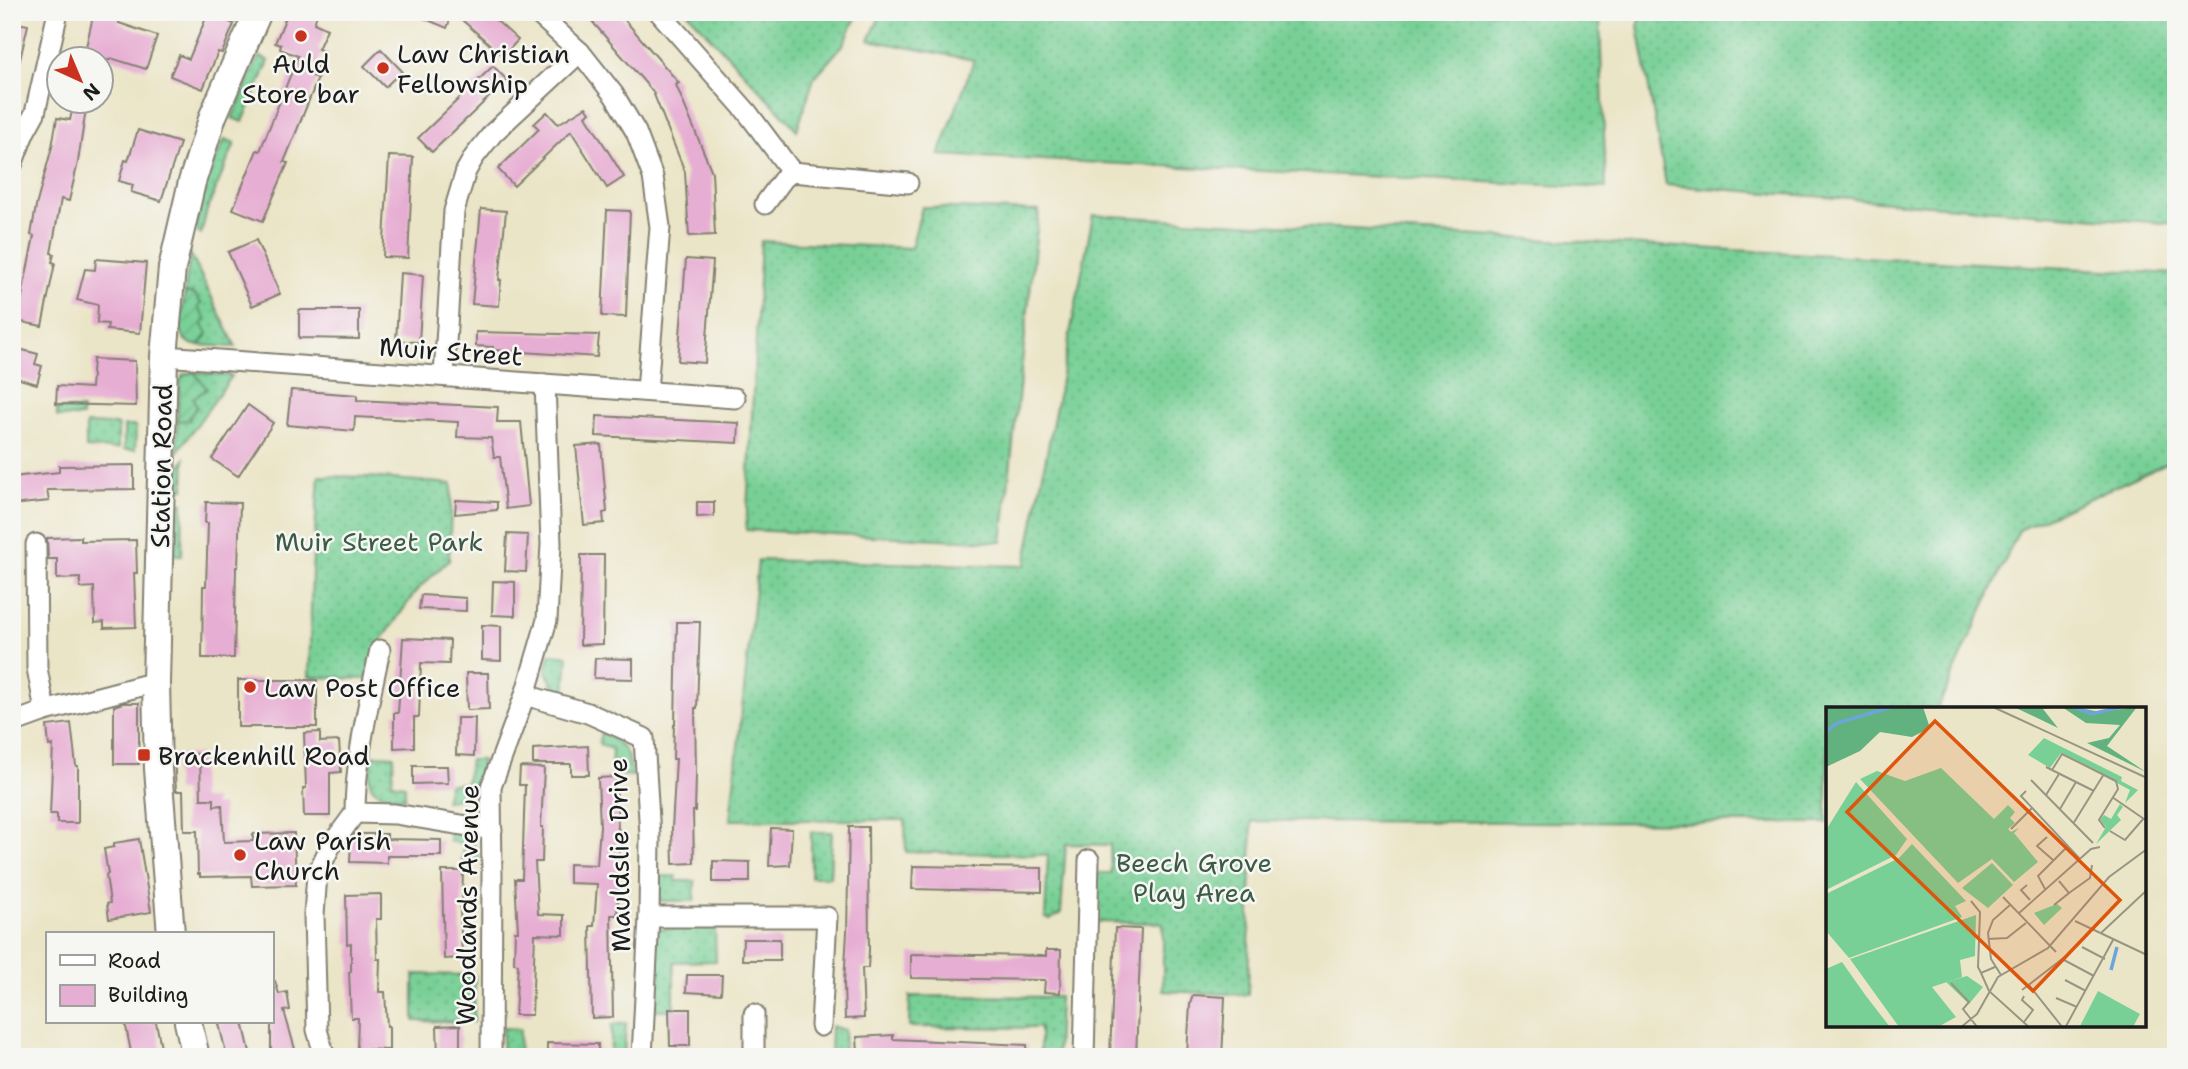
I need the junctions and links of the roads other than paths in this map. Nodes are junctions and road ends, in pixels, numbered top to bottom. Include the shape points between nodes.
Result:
1 (258, 12) edge
2 (536, 12) edge
3 (659, 12) edge
4 (56, 13) edge
5 (580, 52) junction
6 (12, 164) edge
7 (792, 172) junction
8 (908, 183) dead end
9 (765, 204) dead end
10 (164, 356) junction
11 (444, 376) junction
12 (545, 384) junction
13 (647, 391) junction
14 (735, 398) dead end
15 (36, 544) dead end
16 (380, 650) dead end
17 (156, 682) junction
18 (525, 695) junction
19 (45, 711) junction
20 (12, 723) edge
21 (355, 813) junction
22 (492, 830) junction
23 (1089, 860) dead end
24 (649, 917) junction
25 (171, 932) edge
26 (754, 1014) dead end
27 (188, 1024) edge
28 (821, 1026) dead end
29 (195, 1057) edge
30 (325, 1057) edge
31 (491, 1057) edge
32 (642, 1057) edge
33 (754, 1057) edge
34 (1084, 1057) edge

1 - 10 main road, Station Road via 214,114 192,182 172,268
2 - 5 street
3 - 7 street via 747,112
4 - 6 street via 35,113
5 - 11 street via 493,133 466,171 454,211
5 - 13 street via 631,123 655,189 660,227
7 - 8 street
7 - 9 street
10 - 11 street, Muir Street
10 - 17 main road, Station Road
11 - 12 street, Muir Street
12 - 13 street, Muir Street
12 - 18 street, Woodlands Avenue via 551,544 547,620
13 - 14 street, Muir Street
15 - 19 street via 37,668
16 - 21 street via 355,789
17 - 19 street
17 - 25 main road, Station Road
18 - 22 street, Woodlands Avenue via 491,786
18 - 24 street, Mauldslie Drive via 588,713 644,738
19 - 20 street
21 - 22 street via 395,814
21 - 30 street via 317,874 317,1030
22 - 31 street, Woodlands Avenue
23 - 34 street
24 - 28 street via 827,917
24 - 32 street, Mauldslie Drive
26 - 33 street
27 - 29 main road

